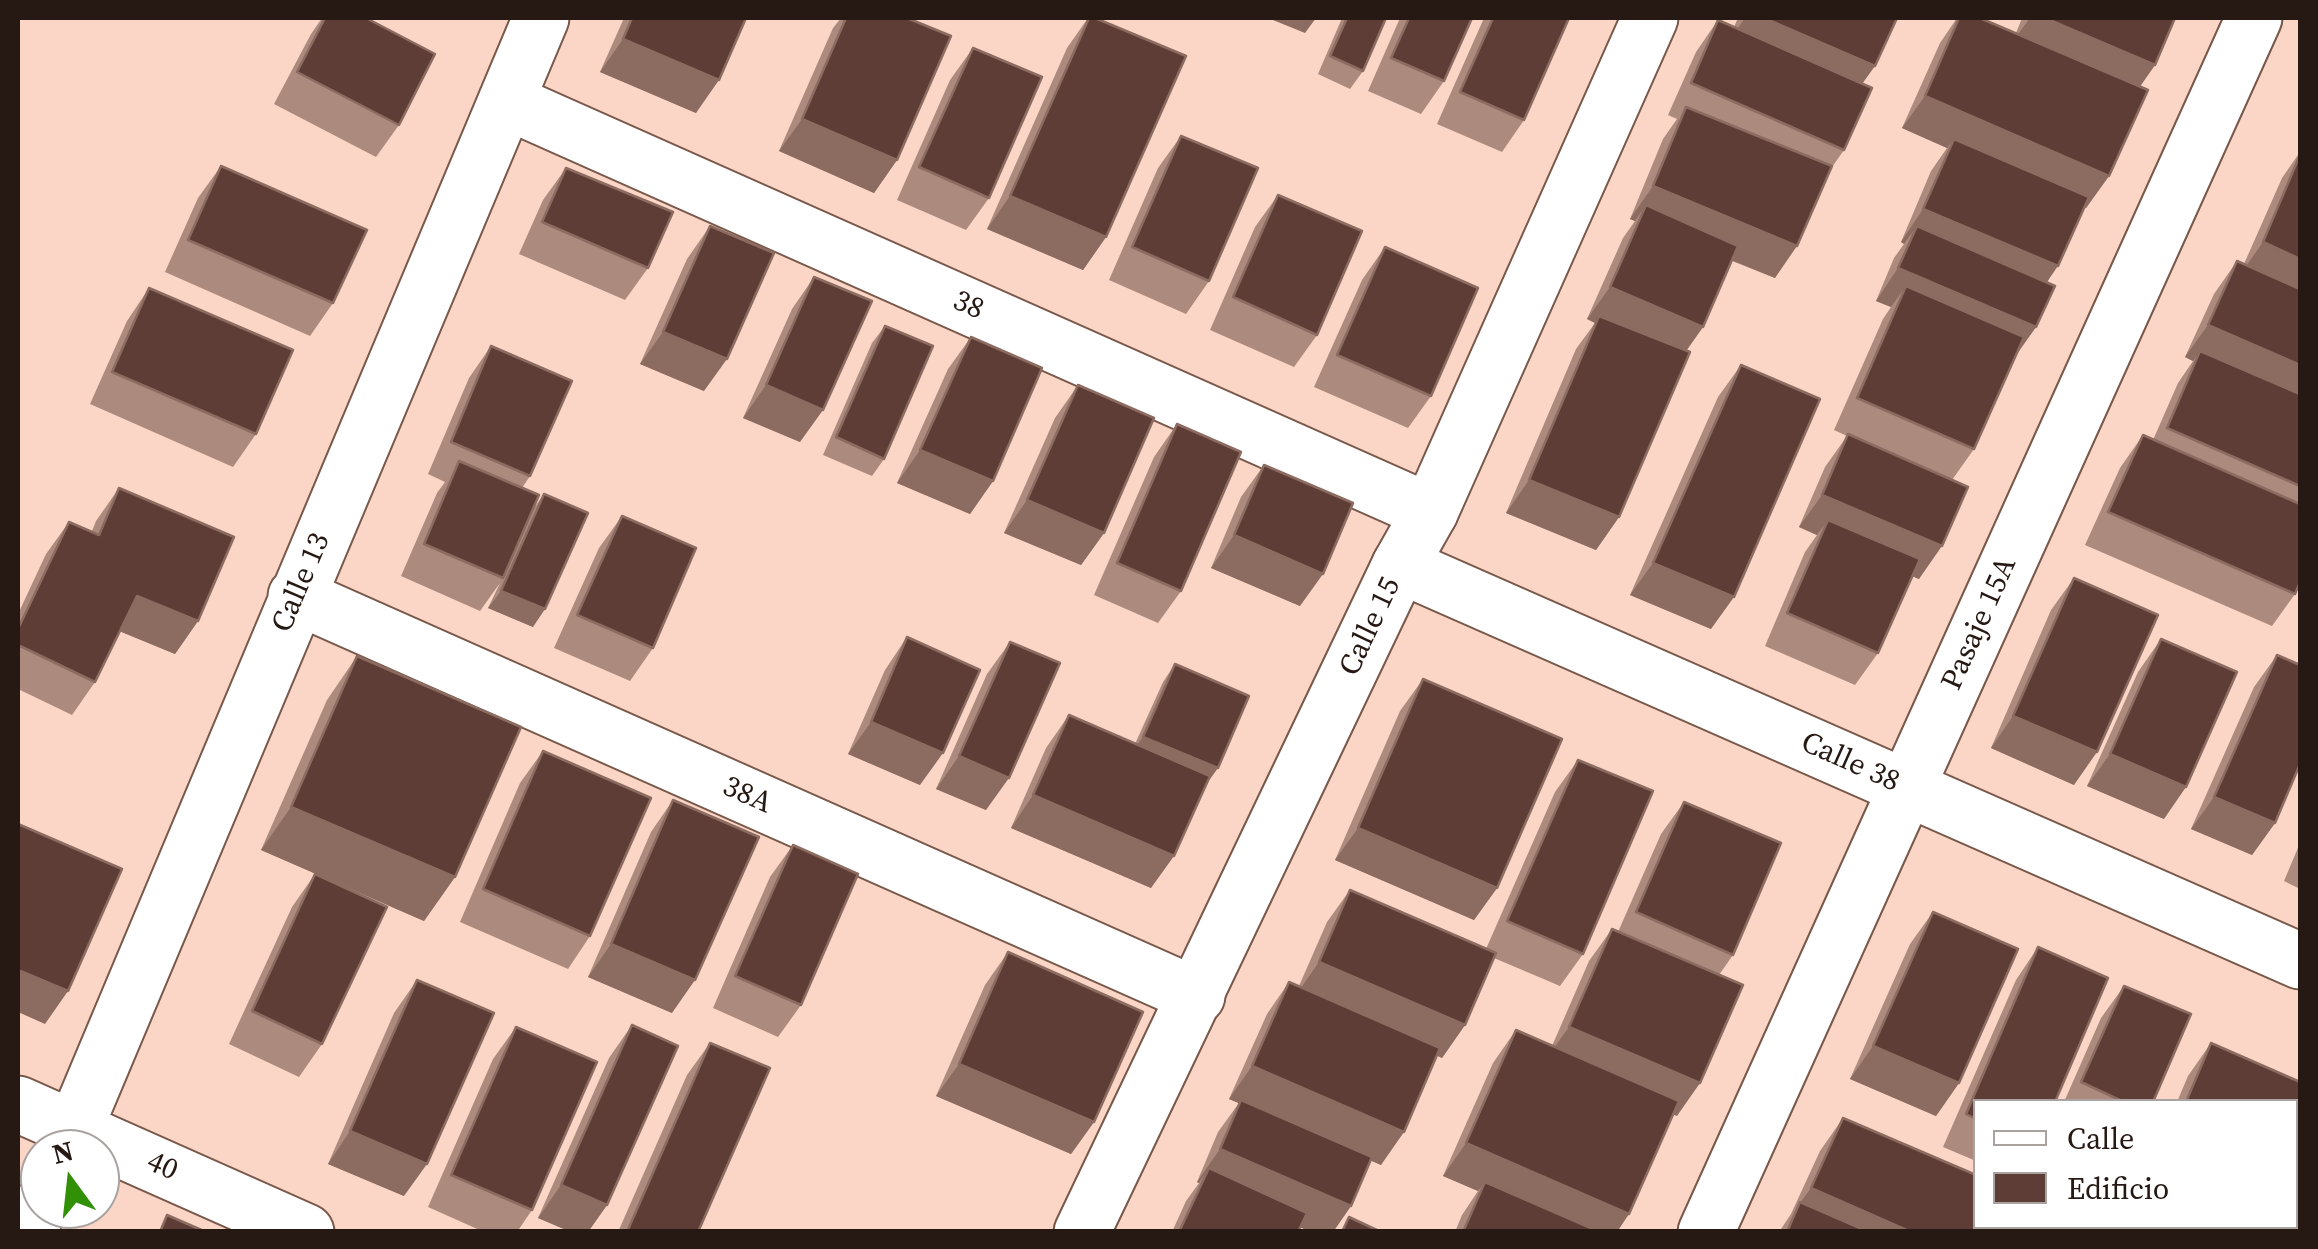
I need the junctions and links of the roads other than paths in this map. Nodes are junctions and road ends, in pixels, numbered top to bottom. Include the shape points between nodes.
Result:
1 (540, 18) edge
2 (1650, 18) edge
3 (2254, 18) edge
4 (506, 101) junction
5 (1430, 512) junction
6 (1400, 565) junction
7 (296, 596) junction
8 (1906, 787) junction
9 (2300, 961) edge
10 (1198, 996) junction
11 (18, 1104) edge
12 (56, 1129) edge
13 (75, 1129) edge
14 (120, 1158) edge
15 (306, 1232) edge
16 (1082, 1232) edge
17 (1706, 1232) edge

1 - 4 street, Calle 13
2 - 5 street, Calle 15
3 - 8 street, Pasaje 15A
4 - 5 street, 38
4 - 7 street, Calle 13
5 - 6 street, Calle 15
6 - 8 street, Calle 38
6 - 10 street, Calle 15
7 - 10 street, 38A
7 - 13 street, Calle 13
8 - 9 street, Calle 38
8 - 17 street, Pasaje 15A
10 - 16 street, Calle 15
11 - 12 street, 40
14 - 15 street, 40

